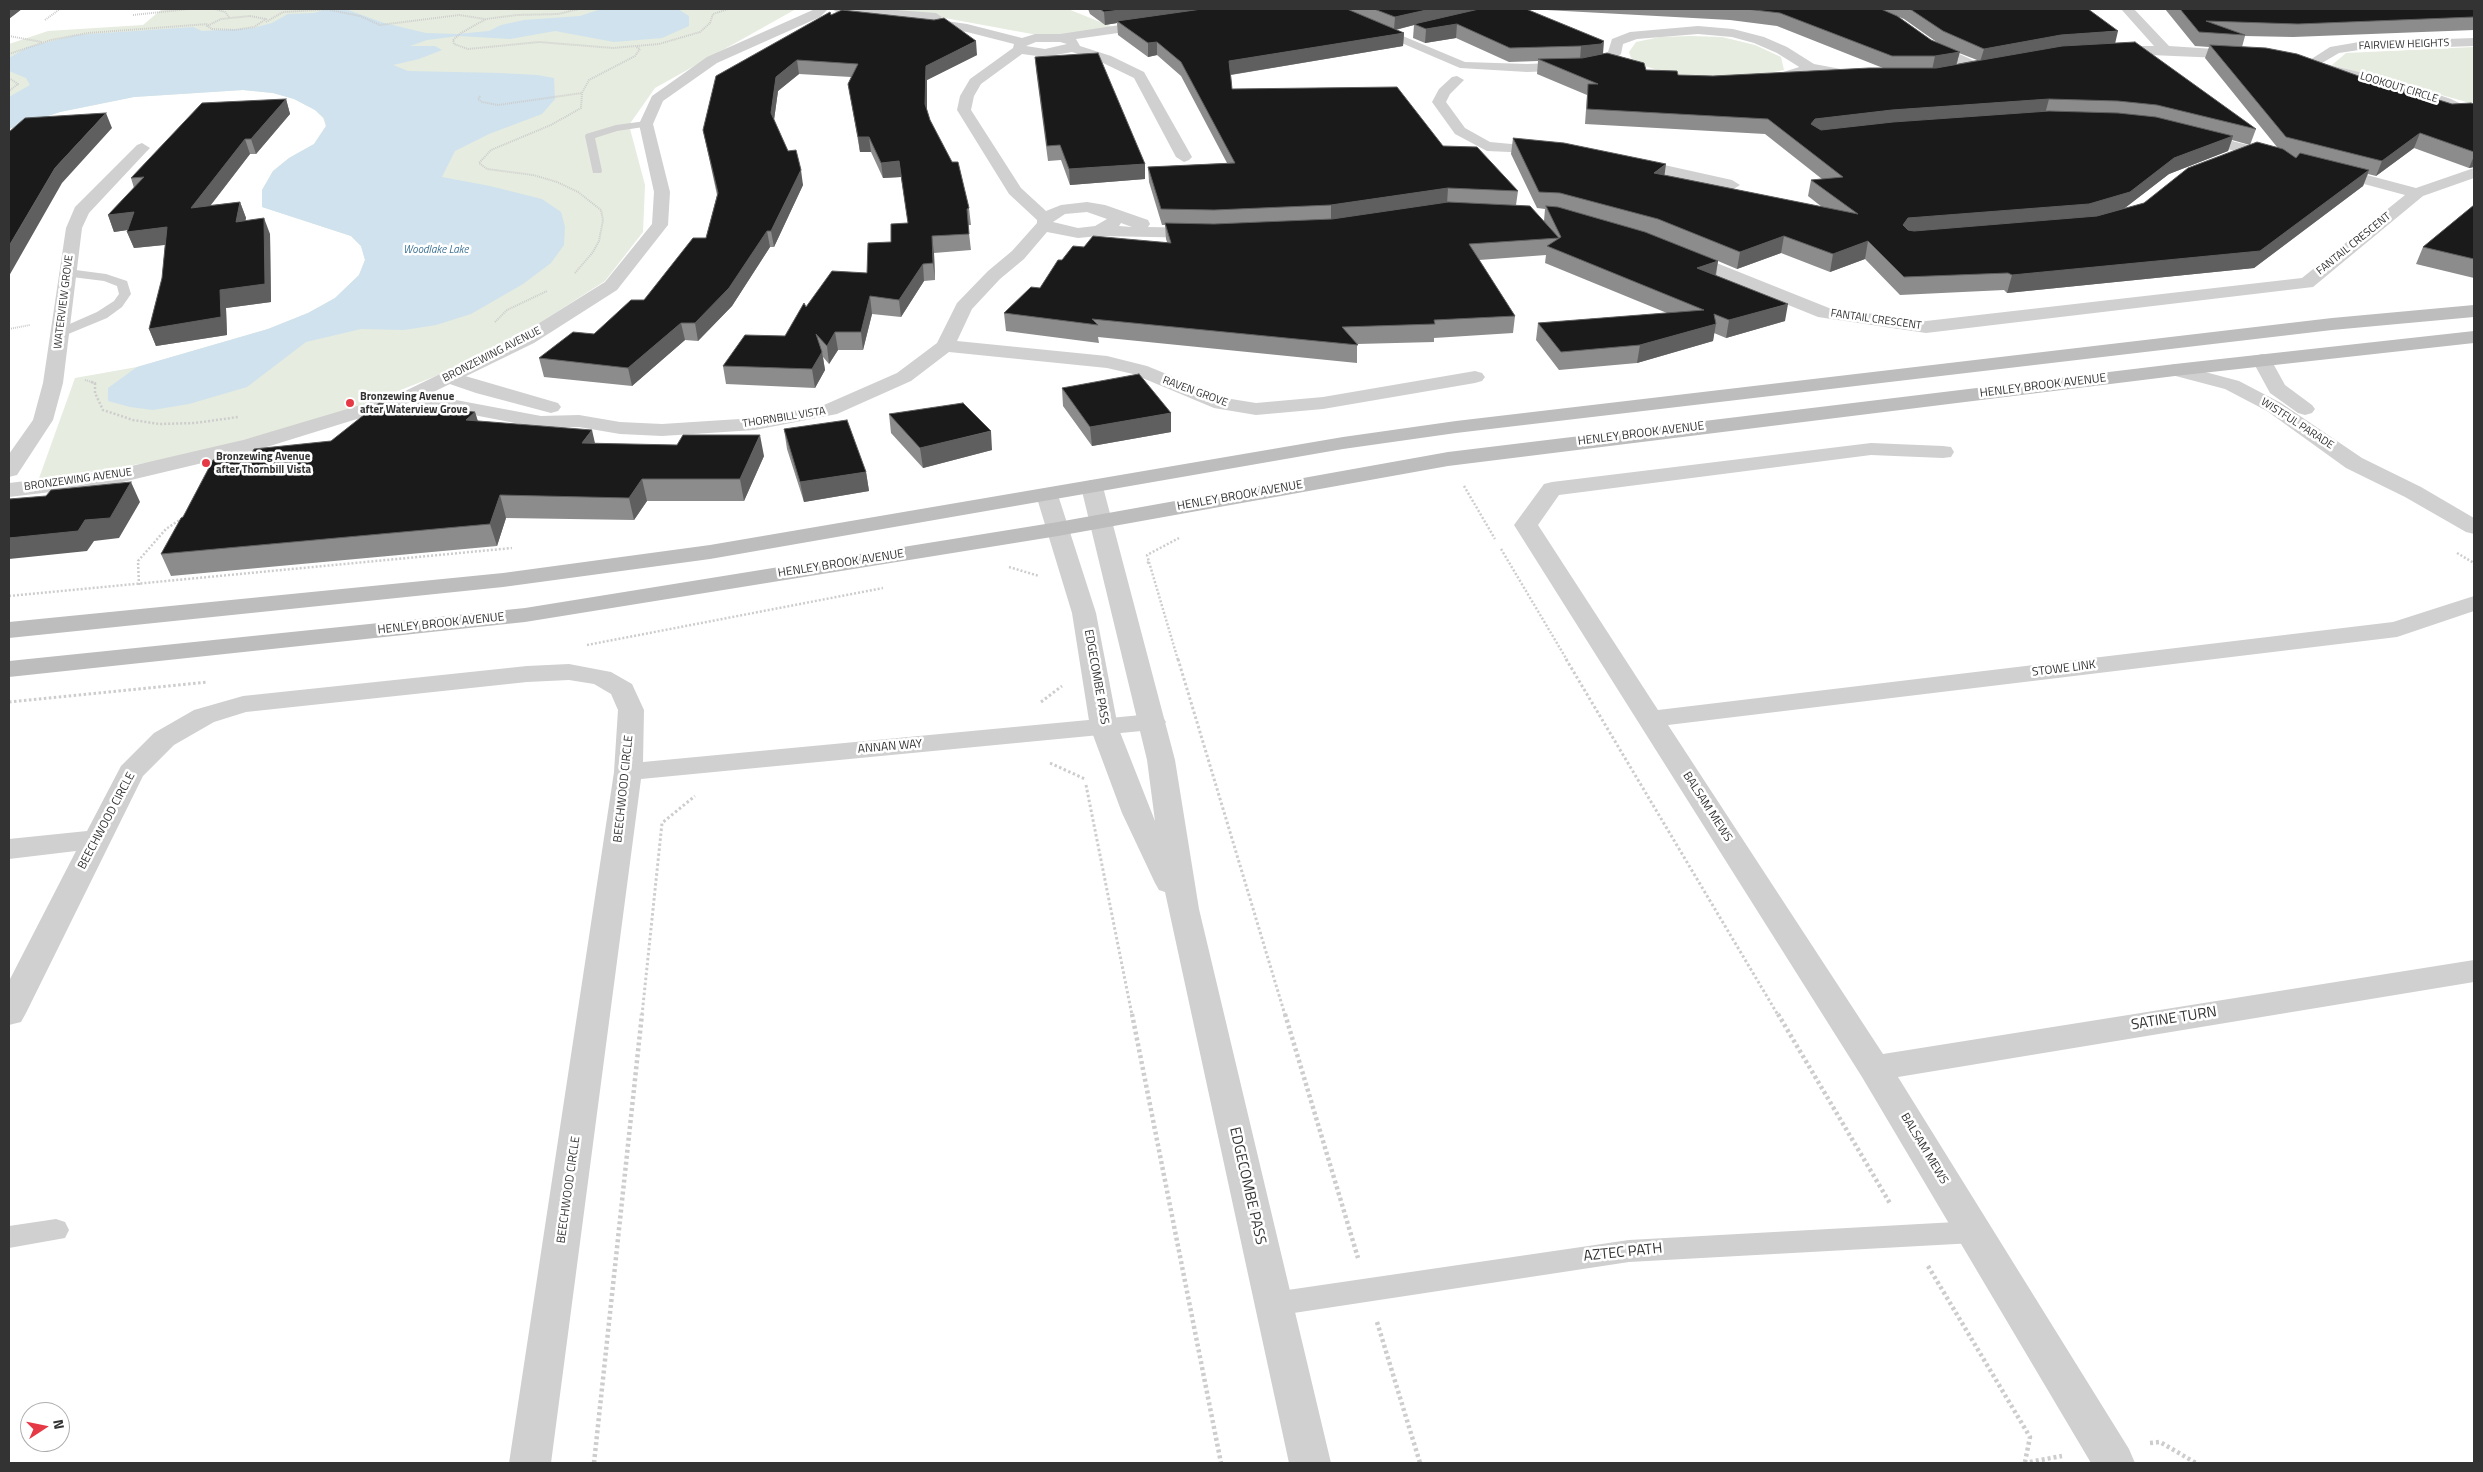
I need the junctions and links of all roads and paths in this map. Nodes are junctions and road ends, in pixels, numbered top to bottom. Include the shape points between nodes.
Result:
1 (60, 9) edge
2 (189, 9) edge
3 (215, 9) edge
4 (336, 9) edge
5 (579, 9) edge
6 (728, 9) edge
7 (838, 9) edge
8 (1328, 9) edge
9 (2127, 9) edge
10 (330, 10) junction
11 (819, 11) edge
12 (133, 15) dead end
13 (230, 17) junction
14 (486, 19) junction
15 (45, 20) dead end
16 (265, 22) junction
17 (1161, 22) edge
18 (208, 24) junction
19 (1114, 30) junction
20 (1412, 32) edge
21 (9, 36) edge
22 (1393, 36) junction
23 (1915, 36) edge
24 (1044, 38) junction
25 (1060, 38) junction
26 (42, 42) junction
27 (2474, 42) edge
28 (1021, 46) junction
29 (636, 47) junction
30 (1073, 47) junction
31 (2165, 50) junction
32 (2092, 51) edge
33 (1427, 52) junction
34 (1045, 53) junction
35 (9, 54) edge
36 (2262, 56) edge
37 (1106, 59) junction
38 (1001, 63) junction
39 (1465, 64) junction
40 (2304, 64) joint
41 (1809, 67) junction
42 (1527, 68) junction
43 (1960, 73) edge
44 (1438, 75) junction
45 (1480, 76) junction
46 (1870, 76) edge
47 (9, 78) edge
48 (1758, 79) edge
49 (9, 91) edge
50 (582, 93) junction
51 (480, 96) dead end
52 (2474, 106) edge
53 (2457, 107) junction
54 (2474, 115) edge
55 (2474, 119) edge
56 (646, 124) junction
57 (2179, 132) edge
58 (142, 148) dead end
59 (2251, 150) junction
60 (1566, 153) edge
61 (1184, 157) dead end
62 (1616, 160) edge
63 (2226, 160) edge
64 (2297, 162) edge
65 (2315, 167) edge
66 (597, 170) dead end
67 (2474, 173) edge
68 (1732, 185) dead end
69 (1015, 191) junction
70 (2417, 193) junction
71 (1075, 208) junction
72 (1114, 216) junction
73 (1045, 221) junction
74 (1099, 231) junction
75 (1169, 231) junction
76 (1078, 233) junction
77 (1223, 233) edge
78 (1668, 250) edge
79 (1018, 255) junction
80 (68, 273) junction
81 (569, 278) dead end
82 (547, 290) dead end
83 (2474, 311) edge
84 (492, 324) dead end
85 (61, 333) junction
86 (2474, 337) edge
87 (946, 346) junction
88 (2262, 360) junction
89 (2175, 370) junction
90 (448, 377) junction
91 (1475, 377) dead end
92 (53, 382) junction
93 (408, 397) junction
94 (239, 416) dead end
95 (578, 421) junction
96 (1943, 452) dead end
97 (9, 470) edge
98 (1092, 487) junction
99 (9, 490) edge
100 (2413, 492) junction
101 (1047, 495) junction
102 (187, 515) edge
103 (1101, 521) junction
104 (2474, 527) edge
105 (1058, 528) junction
106 (1188, 536) dead end
107 (1149, 562) junction
108 (1004, 565) dead end
109 (1114, 568) junction
110 (1072, 574) junction
111 (887, 588) dead end
112 (9, 596) edge
113 (2474, 603) edge
114 (9, 630) edge
115 (583, 645) dead end
116 (9, 669) edge
117 (217, 681) dead end
118 (1069, 681) dead end
119 (9, 702) edge
120 (1650, 719) junction
121 (1152, 722) junction
122 (1104, 727) junction
123 (1036, 733) junction
124 (628, 772) junction
125 (697, 794) dead end
126 (97, 839) junction
127 (9, 849) edge
128 (1183, 909) junction
129 (2474, 971) edge
130 (9, 1013) edge
131 (1874, 1068) junction
132 (56, 1230) dead end
133 (1974, 1232) junction
134 (9, 1237) edge
135 (1368, 1290) junction
136 (1274, 1304) junction
137 (530, 1463) edge
138 (594, 1463) edge
139 (1222, 1463) edge
140 (1310, 1463) edge
141 (1420, 1463) edge
142 (2114, 1463) edge

1 - 15 path
2 - 12 path
3 - 13 path
4 - 10 path
5 - 14 path via 558,14
6 - 29 path via 713,14 707,27 692,35
7 - 24 street via 931,16
8 - 22 street
9 - 31 street
10 - 14 path via 360,16 380,26 415,18 452,16
10 - 16 path via 283,12
11 - 28 street via 948,24
11 - 56 street via 712,60 658,99
13 - 16 path via 258,16 266,19
13 - 18 path
14 - 29 path via 453,40 454,44 468,48 539,42
16 - 18 path via 226,31 208,28
17 - 19 street
18 - 26 path via 119,29
19 - 25 street
19 - 30 street
20 - 22 street
21 - 26 path
22 - 33 street
23 - 43 street via 1934,49 1986,68
24 - 25 street
24 - 28 street
25 - 30 street via 1071,41
26 - 35 path
27 - 40 street, FAIRVIEW HEIGHTS via 2360,46 2335,50
28 - 34 street
28 - 38 street
29 - 50 path via 640,52 594,76
30 - 34 street
30 - 37 street
31 - 32 street
31 - 36 street
33 - 39 street
33 - 44 street
34 - 37 street
34 - 38 street
37 - 61 street via 1139,75
38 - 69 street via 975,82 964,110
39 - 42 street
39 - 44 street
39 - 45 street via 1481,70
40 - 53 street, LOOKOUT CIRCLE via 2395,85
41 - 42 street via 1759,40 1734,33 1698,30 1635,35 1617,42 1608,63
41 - 46 street
41 - 48 lane
42 - 45 street
44 - 45 street via 1457,80
44 - 60 street via 1439,102 1460,131 1487,146
47 - 49 path via 18,84
50 - 51 path via 498,105 482,102 478,99
50 - 81 path via 581,108 551,125 491,150 479,163 487,169 528,174 557,182 578,192 601,210 603,220 599,240 593,252
52 - 53 street
53 - 54 street, LOOKOUT CIRCLE
53 - 55 street, LOOKOUT CIRCLE
56 - 66 lane via 590,136
56 - 90 street, BRONZEWING AVENUE via 662,192 660,225 611,286 527,339
57 - 59 street
58 - 80 street, WATERVIEW GROVE via 80,211 74,228
59 - 63 street
59 - 64 street
62 - 68 street
65 - 70 street
67 - 70 street, FANTAIL CRESCENT
69 - 71 street
69 - 73 street
70 - 78 street, FANTAIL CRESCENT via 2306,283 1926,327 1825,313
71 - 72 street via 1099,209
71 - 73 street via 1061,210
72 - 74 street via 1114,221
72 - 75 street
73 - 76 street via 1056,231
73 - 79 street, THORNBILL VISTA
74 - 75 street
74 - 76 street
75 - 77 street
76 - 79 street, THORNBILL VISTA
79 - 87 street, THORNBILL VISTA via 964,307
80 - 85 street, WATERVIEW GROVE
80 - 85 lane via 106,278 123,284 125,294 118,304 102,315
82 - 84 path via 507,310
83 - 98 main road via 2332,324 1456,427 1343,443
85 - 92 street, WATERVIEW GROVE
86 - 88 main road, HENLEY BROOK AVENUE
87 - 91 street, RAVEN GROVE via 1107,362 1140,370 1221,404 1256,409 1323,402
87 - 95 street, THORNBILL VISTA via 904,377 830,410 756,424 662,430
88 - 89 main road, HENLEY BROOK AVENUE
88 - 100 street, WISTFUL PARADE via 2277,389 2377,460
89 - 100 street, WISTFUL PARADE via 2239,389 2274,407 2354,463
89 - 103 main road, HENLEY BROOK AVENUE via 1448,459
90 - 93 street, BRONZEWING AVENUE
90 - 95 street, THORNBILL VISTA via 558,409
92 - 94 path via 80,379 95,383 95,393 103,410 133,420 159,424 194,423
92 - 97 street, WATERVIEW GROVE via 43,420
93 - 95 street, THORNBILL VISTA via 541,422
93 - 99 street, BRONZEWING AVENUE via 249,445 110,478
96 - 120 street, BALSAM MEWS via 1871,449 1552,489 1526,525
98 - 101 main road
98 - 103 street, EDGECOMBE PASS
100 - 104 street, WISTFUL PARADE
101 - 105 street, EDGECOMBE PASS
101 - 114 main road via 710,552 503,580
102 - 112 path via 166,529 138,560 140,584
103 - 105 main road, HENLEY BROOK AVENUE
103 - 109 street, EDGECOMBE PASS
105 - 110 street, EDGECOMBE PASS
105 - 116 main road, HENLEY BROOK AVENUE via 525,615
106 - 107 path via 1147,555
107 - 109 path
107 - 135 path
108 - 110 path via 1045,578
109 - 121 street, EDGECOMBE PASS
110 - 122 street, EDGECOMBE PASS via 1084,613
111 - 115 path
113 - 120 street, STOWE LINK via 2397,629
117 - 119 path
118 - 123 path via 1033,708
120 - 131 street, BALSAM MEWS
121 - 122 street, ANNAN WAY
121 - 128 street, EDGECOMBE PASS via 1161,760
122 - 123 street, ANNAN WAY
122 - 128 street, EDGECOMBE PASS via 1137,813
123 - 124 street, ANNAN WAY
123 - 139 path via 1039,758 1085,777
124 - 126 street, BEECHWOOD CIRCLE via 631,710 623,690 602,678 569,672 243,704 204,716 164,739 131,772
124 - 137 street, BEECHWOOD CIRCLE
125 - 138 path via 662,823
126 - 127 street
126 - 130 street, BEECHWOOD CIRCLE
128 - 136 street, EDGECOMBE PASS
129 - 131 street, SATINE TURN
131 - 133 street, BALSAM MEWS
132 - 134 lane
133 - 135 lane, AZTEC PATH via 1628,1250
133 - 142 street, BALSAM MEWS
135 - 136 lane, AZTEC PATH
135 - 141 path
136 - 140 street, EDGECOMBE PASS

